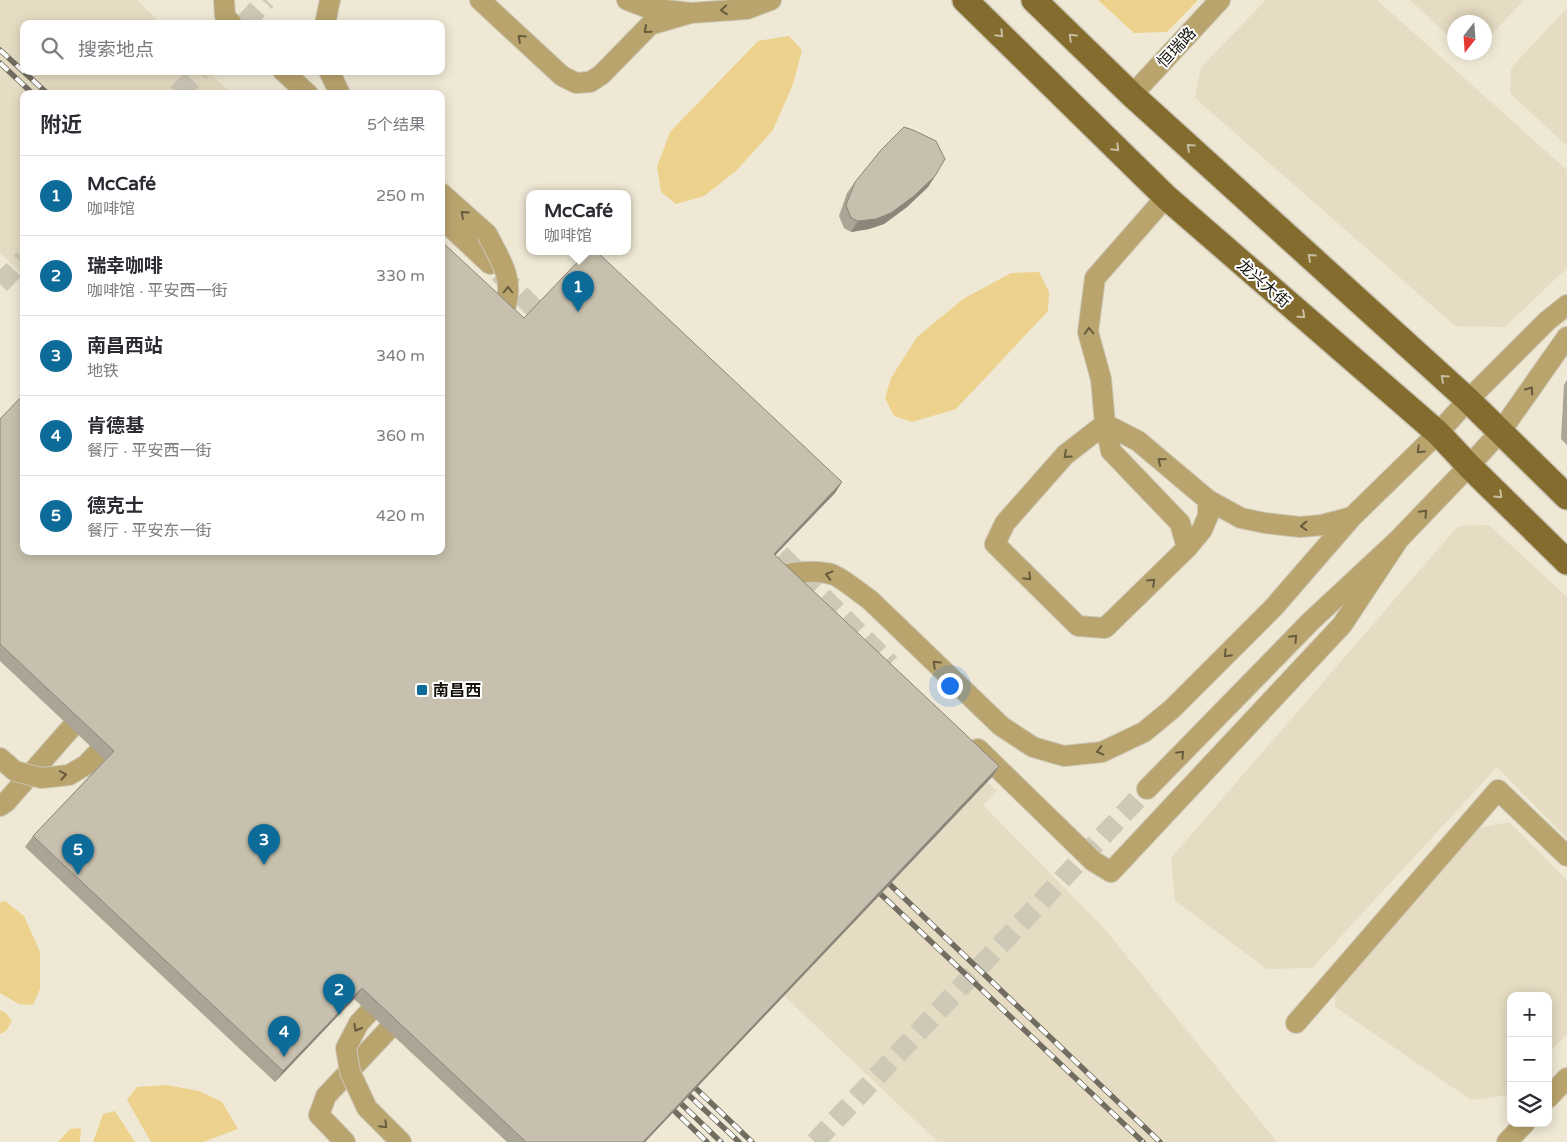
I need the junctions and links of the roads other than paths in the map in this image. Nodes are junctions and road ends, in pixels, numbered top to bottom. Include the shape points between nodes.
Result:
1 (224, 0) edge
2 (330, 0) edge
3 (480, 0) edge
4 (627, 0) edge
5 (771, 0) edge
6 (965, 0) edge
7 (1034, 0) edge
8 (1220, 0) edge
9 (691, 13) junction
10 (228, 20) edge
11 (326, 20) edge
12 (287, 75) edge
13 (331, 75) edge
14 (304, 90) edge
15 (338, 90) edge
16 (1132, 95) junction
17 (445, 197) edge
18 (1166, 198) junction
19 (445, 222) edge
20 (490, 264) tunnel mouth
21 (1567, 305) edge
22 (1567, 338) edge
23 (482, 340) edge
24 (1468, 400) junction
25 (1105, 424) junction
26 (1501, 431) junction
27 (1438, 433) junction
28 (1469, 466) junction
29 (1567, 497) edge
30 (1208, 500) junction
31 (1352, 517) junction
32 (1399, 539) junction
33 (1187, 548) junction
34 (1567, 562) edge
35 (761, 593) edge
36 (126, 722) edge
37 (71, 728) dead end
38 (967, 739) edge
39 (0, 758) edge
40 (1147, 790) tunnel mouth
41 (0, 806) edge
42 (1567, 856) edge
43 (400, 979) edge
44 (1296, 1023) dead end
45 (388, 1030) dead end
46 (1567, 1078) edge
47 (1552, 1094) edge
48 (1521, 1127) edge
49 (345, 1142) edge
50 (401, 1142) edge
51 (1507, 1142) edge

1 - 10 street via 225,16
2 - 11 street
9 -> 3 street via 650,25 602,75 590,82 576,83 562,76
4 - 9 street via 648,8
5 -> 9 street via 747,9
6 -> 18 main road, 龙兴大街
16 -> 7 main road
8 - 16 street, 恒瑞路
12 - 14 street
13 - 15 street
24 -> 16 main road
23 -> 17 street, bridge via 502,318 510,292 505,269 487,234
25 -> 18 street via 1101,379 1088,332 1095,278
18 -> 27 main road, 龙兴大街
19 - 20 street
21 - 24 street
26 -> 22 street
24 - 26 main road
24 - 27 street
30 -> 25 street via 1138,441
25 - 33 street via 1111,451 1180,523
25 -> 33 street via 1066,455 1006,523 995,544 1078,626 1105,628
26 - 28 street
26 - 29 main road
27 - 28 main road, 龙兴大街
27 -> 31 street
32 -> 28 street
28 -> 34 main road, 龙兴大街
31 -> 30 street via 1322,525 1283,525 1241,518
30 - 33 street via 1208,516 1202,530
31 -> 35 street, bridge via 1274,607 1172,709 1144,732 1102,752 1064,756 1033,747 1001,726 870,600 832,574 801,572 774,578
32 - 38 street via 1342,625 1111,872 1094,861
40 -> 32 street via 1311,621
39 -> 36 street, bridge via 15,771 41,778 69,774 86,765
37 - 41 street
42 - 44 street via 1498,790
43 -> 50 street, bridge via 359,1023 346,1048 350,1072 367,1108
45 - 49 street via 326,1096 319,1115
46 - 47 street
48 - 51 street

